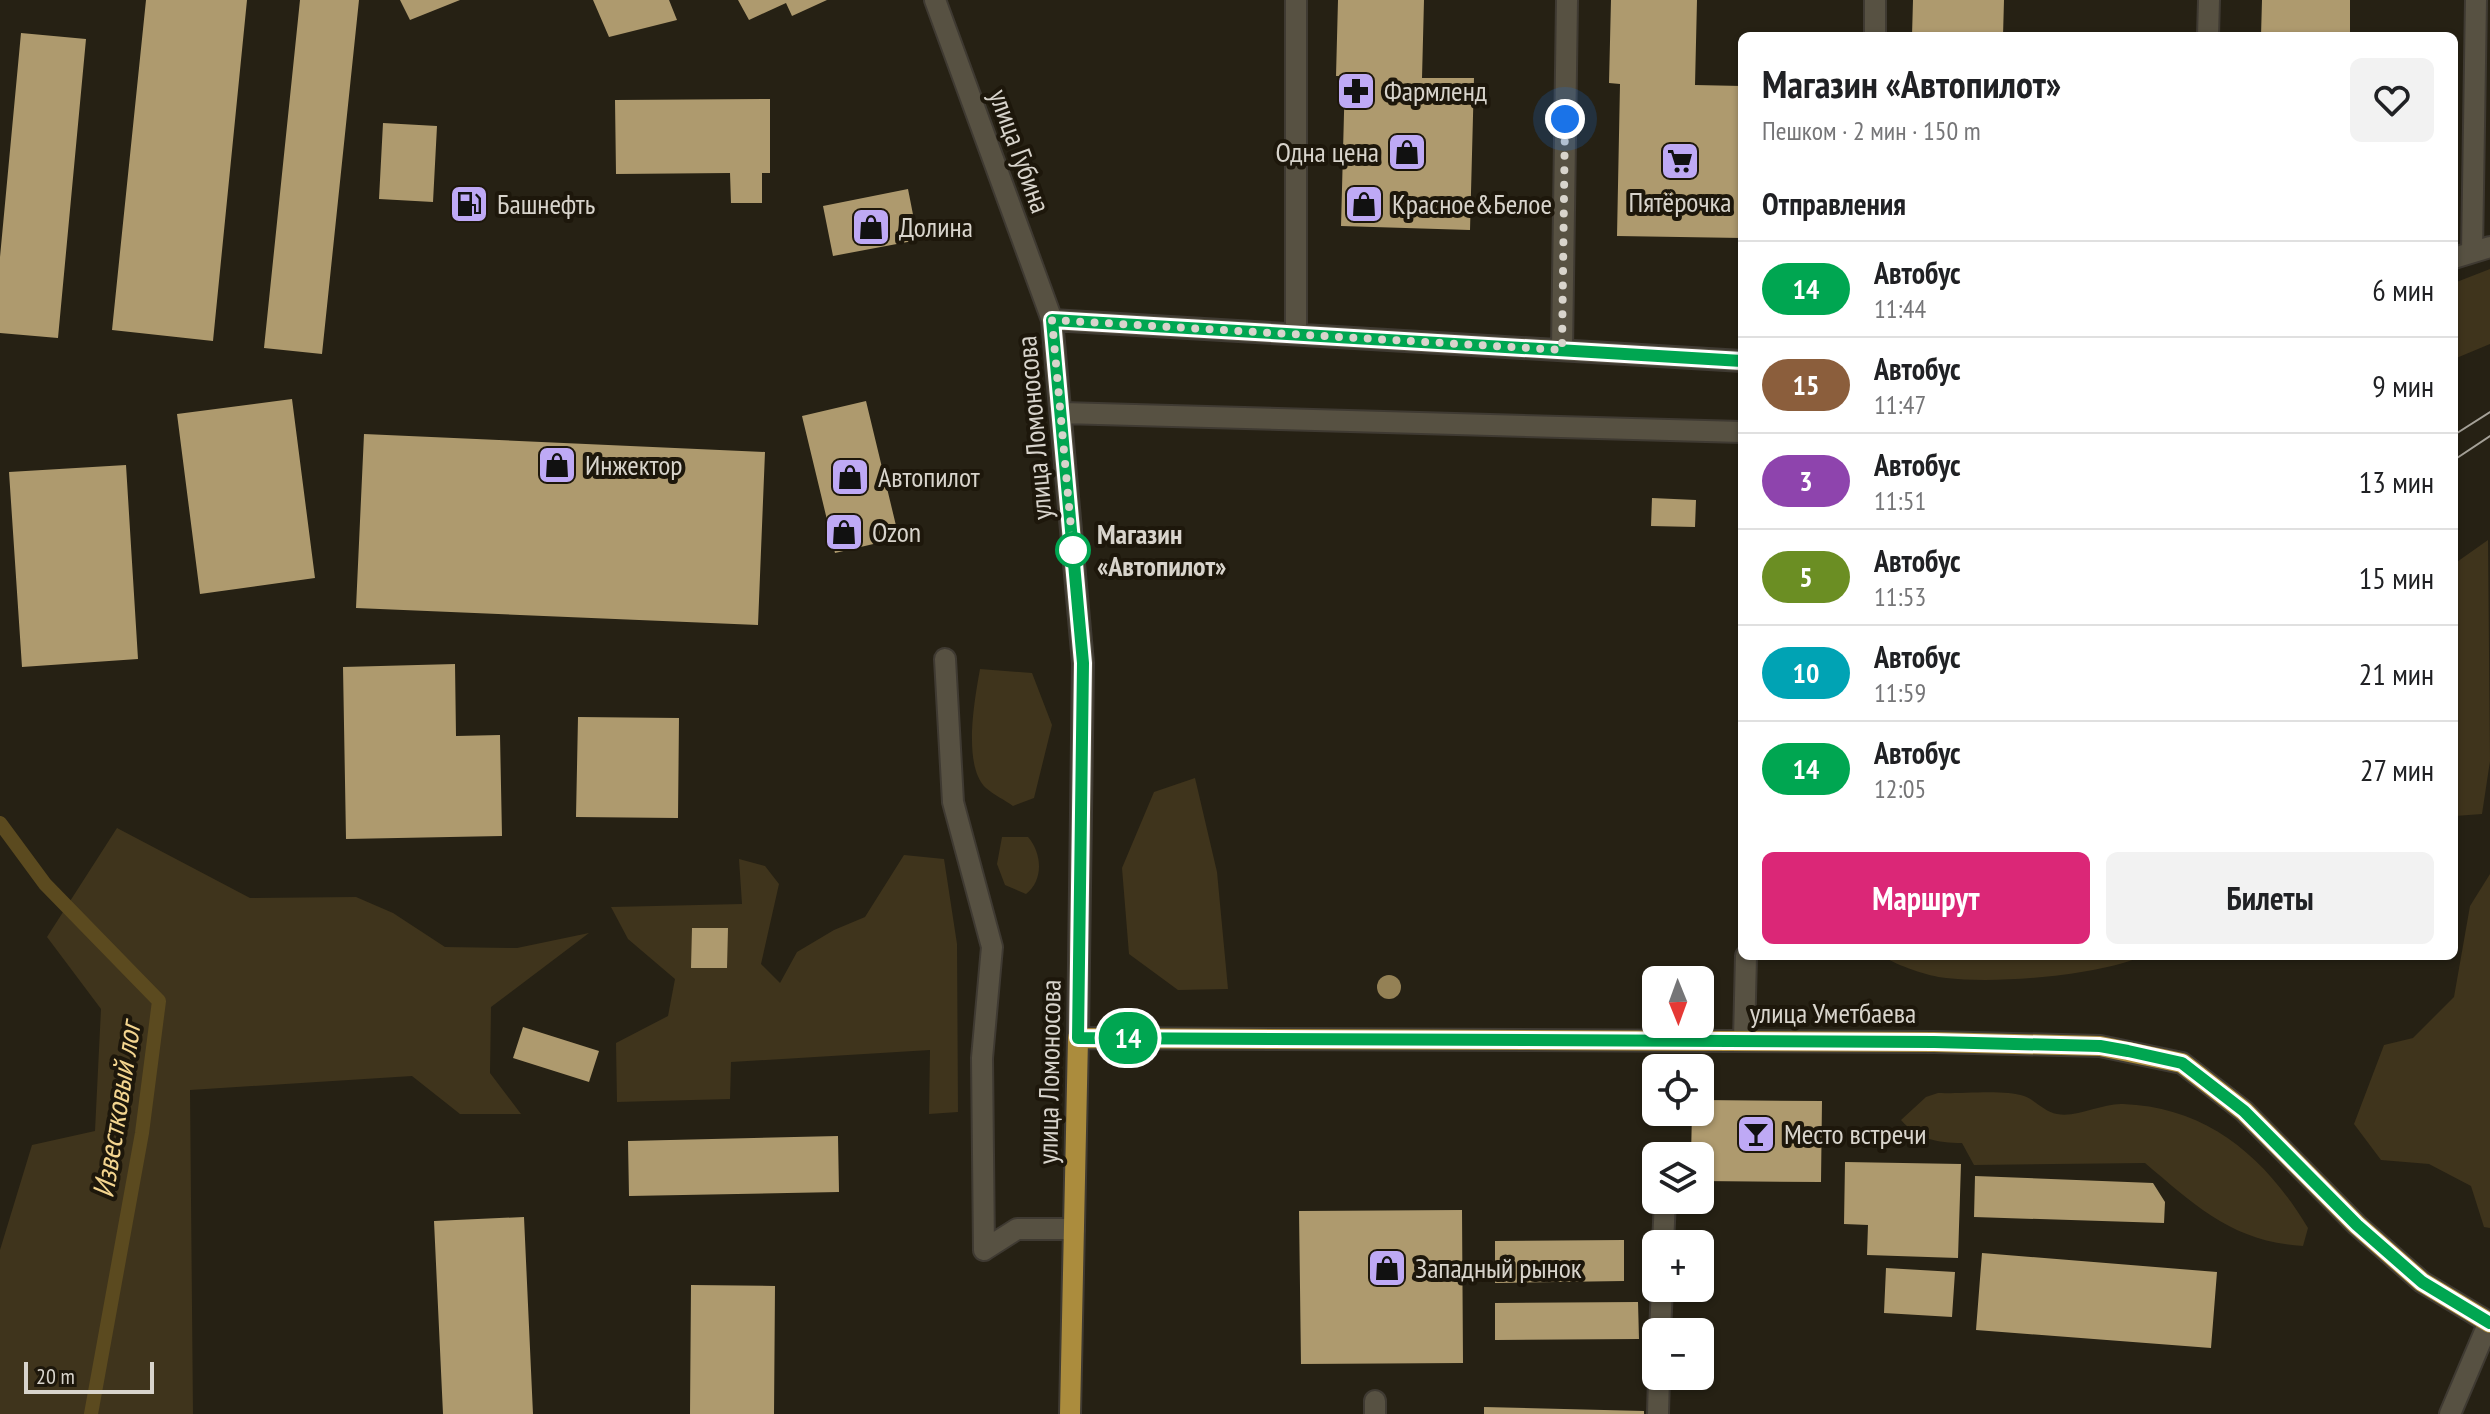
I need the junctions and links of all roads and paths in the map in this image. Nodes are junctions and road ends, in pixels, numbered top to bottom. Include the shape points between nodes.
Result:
1 (935, 0) edge
2 (1296, 0) edge
3 (1567, 0) edge
4 (1875, 0) edge
5 (2209, 0) edge
6 (2476, 0) edge
7 (1875, 32) edge
8 (2208, 32) edge
9 (2472, 252) edge
10 (1052, 320) junction
11 (1296, 334) junction
12 (1562, 350) junction
13 (1738, 361) edge
14 (1062, 413) junction
15 (1738, 432) edge
16 (945, 659) dead end
17 (1746, 960) edge
18 (1078, 1038) junction
19 (1744, 1040) junction
20 (1074, 1229) junction
21 (2489, 1323) edge
22 (1659, 1390) edge
23 (1070, 1414) edge
24 (1658, 1414) edge
25 (2450, 1414) edge

1 - 10 street, улица Губина
2 - 11 street
3 - 12 street
4 - 7 street
5 - 8 street
6 - 9 street
10 - 11 street, улица Ломоносова
10 - 14 street, улица Ломоносова
11 - 12 street, улица Ломоносова
12 - 13 street, улица Ломоносова
14 - 15 street
14 - 18 street, улица Ломоносова via 1083,663
16 - 20 street via 953,802 992,947 982,1058 984,1250 1017,1229
17 - 19 street
18 - 19 main road, улица Уметбаева
18 - 20 main road, улица Ломоносова
19 - 21 main road, улица Уметбаева via 2100,1046 2182,1063 2244,1111 2422,1282
20 - 23 main road, улица Ломоносова
21 - 25 street
22 - 24 street

